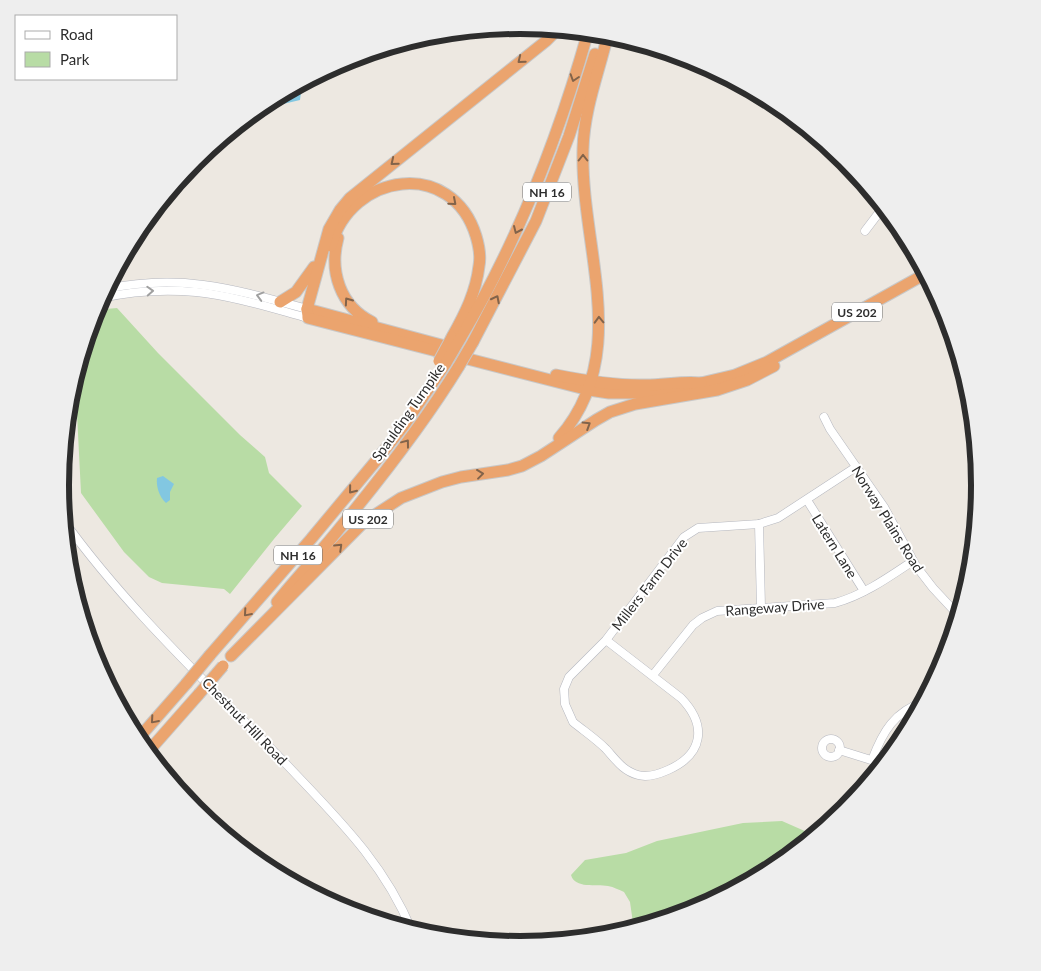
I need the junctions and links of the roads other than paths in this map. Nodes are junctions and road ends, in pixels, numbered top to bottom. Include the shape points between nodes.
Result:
1 (552, 35) edge
2 (586, 39) edge
3 (598, 41) edge
4 (606, 42) edge
5 (880, 211) edge
6 (348, 213) junction
7 (865, 231) dead end
8 (324, 245) junction
9 (921, 276) edge
10 (114, 288) edge
11 (110, 297) edge
12 (280, 302) junction
13 (309, 313) junction
14 (403, 335) junction
15 (456, 338) junction
16 (787, 352) junction
17 (590, 386) junction
18 (824, 417) dead end
19 (546, 452) junction
20 (856, 467) junction
21 (806, 500) junction
22 (759, 524) junction
23 (72, 531) edge
24 (913, 561) junction
25 (864, 591) junction
26 (761, 607) junction
27 (954, 610) edge
28 (606, 640) junction
29 (231, 656) junction
30 (653, 675) junction
31 (915, 706) edge
32 (143, 733) edge
33 (152, 747) edge
34 (839, 750) dead end
35 (872, 760) junction
36 (878, 762) edge
37 (408, 923) edge

1 -> 8 highway via 350,198 332,221
2 -> 15 highway, Spaulding Turnpike / NH 16 via 563,115 534,191 502,262
29 -> 3 highway, Spaulding Turnpike / NH 16, bridge via 349,517 419,426 459,366 536,221 577,113
17 -> 4 highway via 596,369 599,326 583,147 588,111
5 - 7 street
6 - 13 highway via 333,239
14 -> 6 highway, US 202 via 365,319 351,307 342,293 334,261
6 -> 15 highway via 373,192 405,184 432,188 464,211 478,243 480,265 476,286
8 - 12 highway via 302,286
8 - 13 highway
9 - 16 highway, US 202
12 -> 10 street via 190,283 149,283
11 -> 13 street via 161,290 197,292
12 - 13 street
13 - 14 highway
13 - 17 highway
14 - 17 highway, US 202
15 -> 32 highway, Spaulding Turnpike / NH 16, bridge via 405,424 383,452 312,539
16 - 17 highway, US 202 via 734,375 701,384
19 -> 16 highway, US 202 via 610,412 635,404 726,387 776,365
17 - 19 highway via 577,416
18 - 20 street, Norway Plains Road
29 -> 19 highway, US 202 via 364,522 383,508 435,484 522,466
20 - 21 street, Millers Farm Drive
20 - 24 street, Norway Plains Road via 884,507
21 - 22 street, Millers Farm Drive via 778,518
21 - 25 street, Latern Lane
22 - 26 street
22 - 28 street, Millers Farm Drive via 698,528 684,537
23 - 37 street, Chestnut Hill Road via 102,572 144,618 360,844 385,878
24 - 25 street, Rangeway Drive
24 - 27 street, Norway Plains Road
25 - 26 street, Rangeway Drive via 836,603
26 - 30 street, Rangeway Drive via 717,611 702,618 682,637
28 - 30 street, Millers Farm Drive
28 - 30 street, Millers Farm Drive via 569,677 564,689 565,704 573,722 620,766 639,776 651,776 673,768 691,754 698,742 699,728 690,707
29 - 33 highway, Spaulding Turnpike / NH 16, bridge
31 - 35 street via 890,724
34 - 35 street
35 - 36 street

